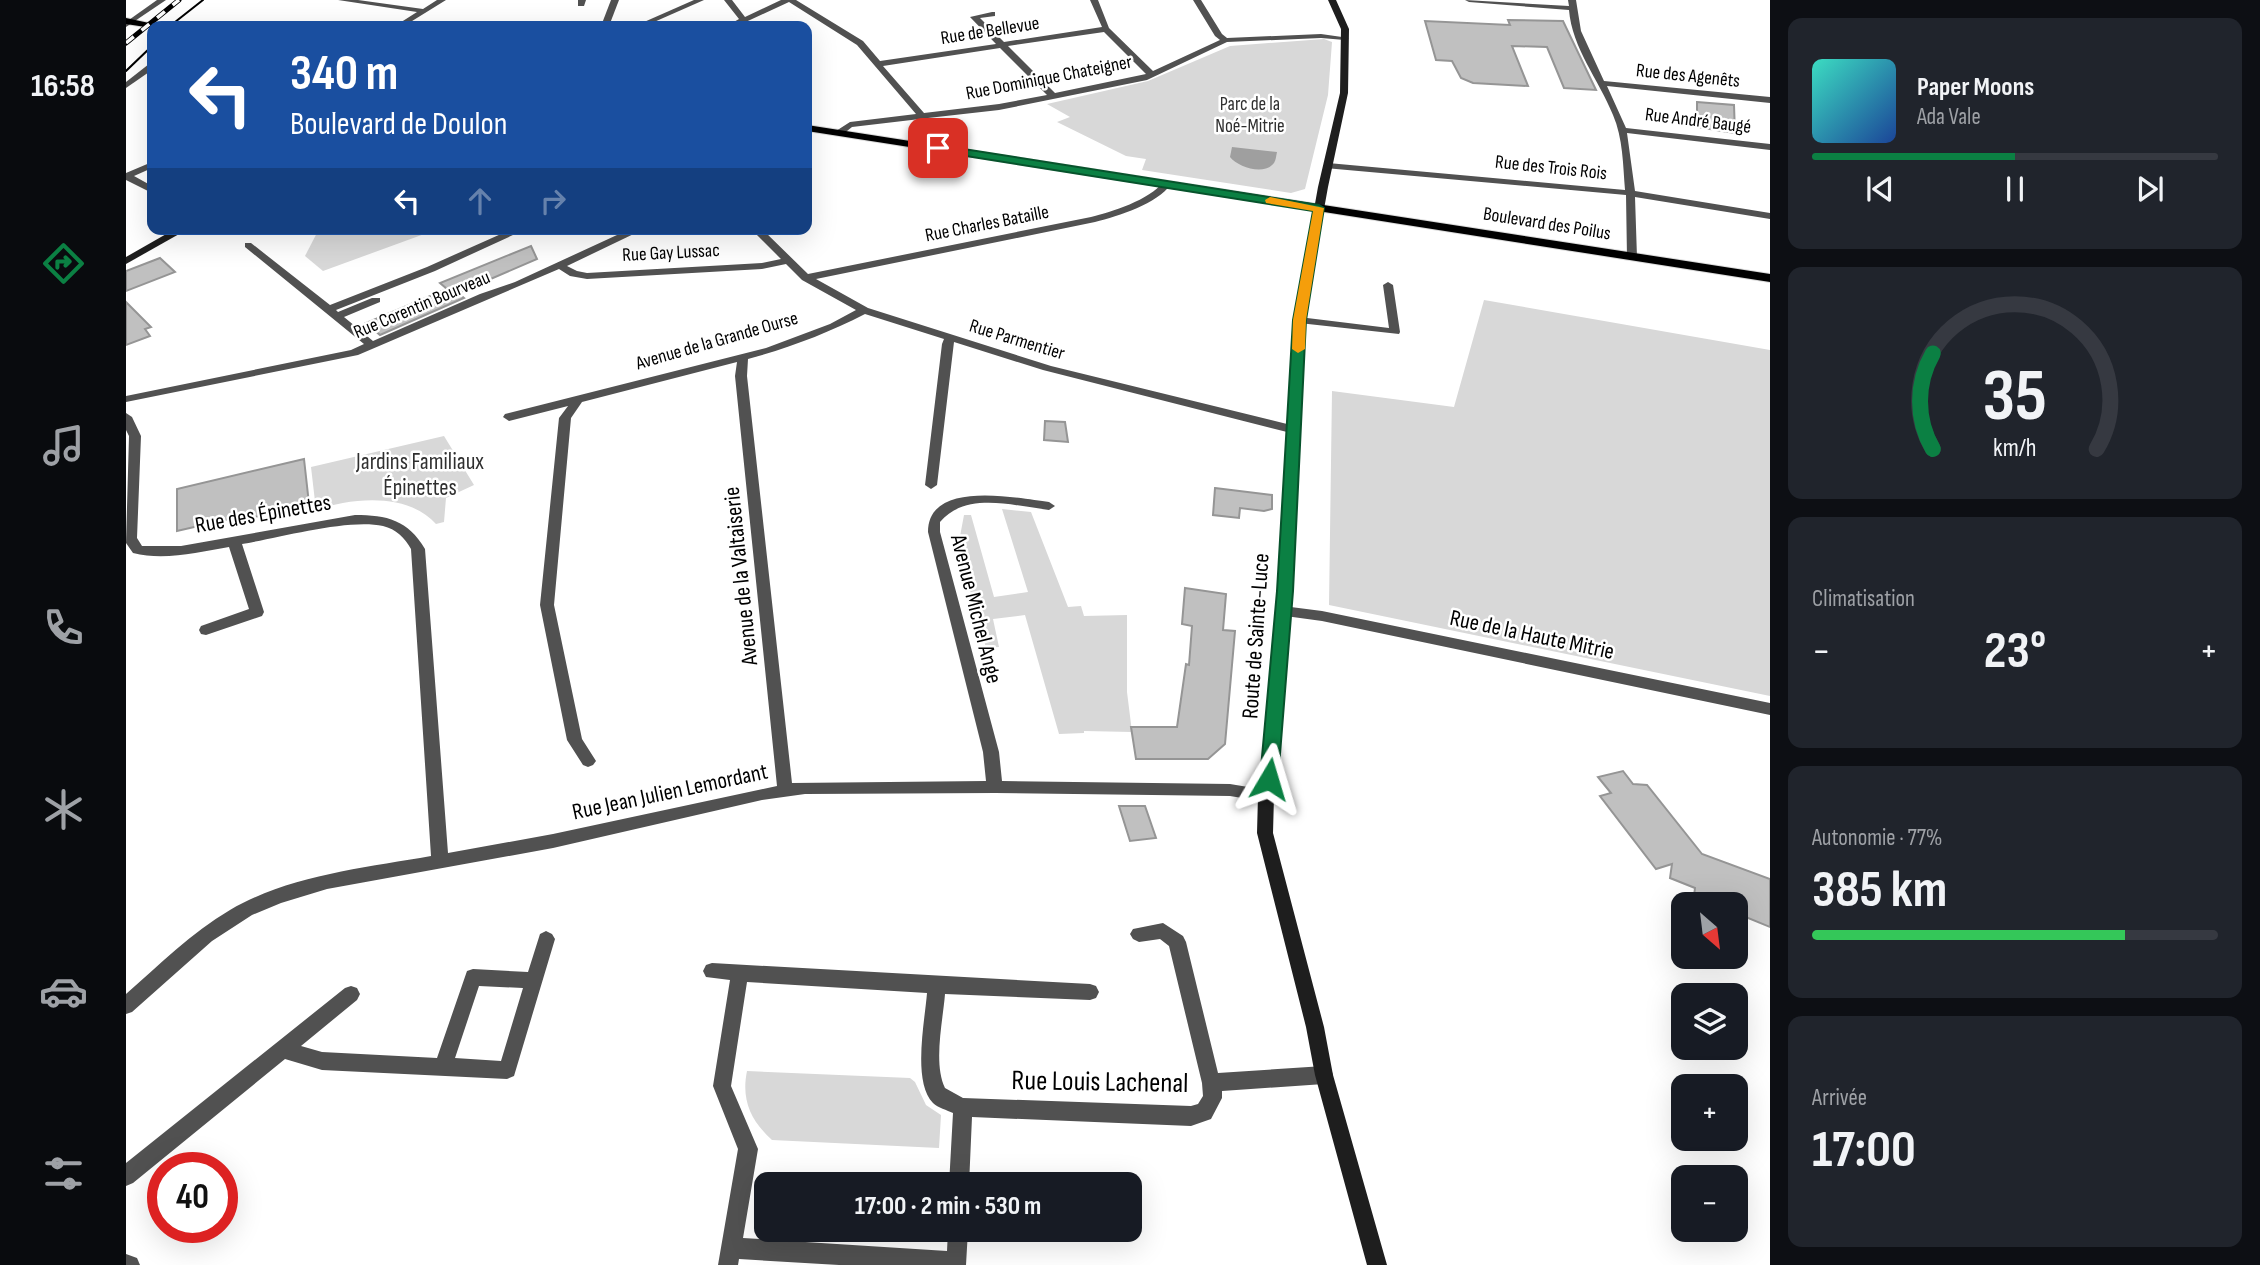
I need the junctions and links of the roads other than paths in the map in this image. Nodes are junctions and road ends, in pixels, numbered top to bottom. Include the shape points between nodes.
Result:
1 (162, 0) edge
2 (342, 0) edge
3 (442, 0) edge
4 (615, 0) edge
5 (700, 0) edge
6 (728, 0) edge
7 (789, 0) edge
8 (1094, 0) edge
9 (1197, 0) edge
10 (1332, 0) edge
11 (1469, 0) edge
12 (1572, 4) edge
13 (425, 11) junction
14 (992, 14) dead end
15 (742, 18) dead end
16 (408, 21) edge
17 (606, 21) edge
18 (652, 21) edge
19 (742, 21) edge
20 (128, 23) edge
21 (147, 25) edge
22 (1106, 29) junction
23 (1345, 38) junction
24 (1226, 40) junction
25 (1003, 45) junction
26 (878, 64) junction
27 (147, 70) edge
28 (1152, 74) junction
29 (1602, 83) junction
30 (126, 86) edge
31 (1055, 97) junction
32 (1770, 100) edge
33 (921, 117) junction
34 (812, 129) edge
35 (1622, 130) junction
36 (839, 133) junction
37 (1770, 147) edge
38 (938, 148) junction
39 (1328, 166) junction
40 (147, 167) edge
41 (127, 176) edge
42 (1166, 184) junction
43 (147, 187) edge
44 (1629, 193) junction
45 (1319, 208) junction
46 (1770, 216) edge
47 (172, 235) edge
48 (507, 235) edge
49 (762, 235) edge
50 (625, 236) edge
51 (248, 245) dead end
52 (1632, 257) junction
53 (126, 261) edge
54 (787, 261) junction
55 (559, 265) junction
56 (806, 278) junction
57 (1770, 278) edge
58 (1388, 285) dead end
59 (864, 310) junction
60 (334, 312) junction
61 (1300, 320) junction
62 (950, 338) junction
63 (372, 345) junction
64 (743, 357) junction
65 (126, 399) edge
66 (578, 400) junction
67 (126, 417) edge
68 (509, 417) dead end
69 (1295, 430) junction
70 (931, 485) dead end
71 (1049, 506) dead end
72 (235, 540) junction
73 (1283, 611) junction
74 (206, 630) dead end
75 (1770, 709) edge
76 (588, 761) dead end
77 (995, 787) junction
78 (785, 790) junction
79 (1266, 796) junction
80 (440, 862) junction
81 (1139, 934) dead end
82 (546, 939) dead end
83 (712, 971) dead end
84 (740, 973) junction
85 (534, 981) junction
86 (937, 985) junction
87 (1090, 992) dead end
88 (351, 993) dead end
89 (126, 1006) edge
90 (283, 1049) junction
91 (443, 1067) junction
92 (1324, 1075) junction
93 (1210, 1083) junction
94 (962, 1107) junction
95 (960, 1172) edge
96 (126, 1176) edge
97 (957, 1242) edge
98 (730, 1256) edge
99 (956, 1264) edge
100 (1377, 1265) edge

1 - 20 street
2 - 13 street
3 - 13 street
4 - 17 street
5 - 18 street
6 - 15 street
7 - 19 street
7 - 26 street via 860,43
8 - 22 street
9 - 24 street
10 - 23 street, Route de Sainte-Luce
11 - 12 street
12 - 29 street via 1572,20
13 - 16 street
14 - 25 street via 974,17
20 - 21 main road
22 - 25 street, Rue de Bellevue
22 - 28 street
23 - 24 street, Rue Dominique Chateigner
23 - 39 street, Route de Sainte-Luce via 1344,93
24 - 28 street, Rue Dominique Chateigner
25 - 26 street, Rue de Bellevue
25 - 31 street
26 - 33 street
27 - 30 street
28 - 31 street, Rue Dominique Chateigner
29 - 32 street, Rue des Agenêts
29 - 35 street
31 - 33 street, Rue Dominique Chateigner
33 - 36 street, Rue Dominique Chateigner via 850,125
33 - 38 street via 941,139
34 - 36 main road, Boulevard des Poilus
35 - 37 street, Rue André Baugé
35 - 44 street
36 - 38 main road, Boulevard des Poilus
38 - 42 main road, Boulevard des Poilus
39 - 44 street, Rue des Trois Rois
39 - 45 street, Route de Sainte-Luce
40 - 41 street
41 - 43 street
42 - 45 main road, Boulevard des Poilus
42 - 56 street, Rue Charles Bataille via 1161,191 1103,217
44 - 46 street, Rue des Trois Rois
44 - 52 street
45 - 52 main road, Boulevard des Poilus
45 - 61 street, Route de Sainte-Luce
47 - 53 street
48 - 60 street via 421,273 412,284
49 - 54 street, Rue Parmentier
50 - 55 street, Rue Corentin Bourveau
51 - 60 street
52 - 57 main road, Boulevard des Poilus
54 - 55 street, Rue Gay Lussac via 587,276
54 - 56 street, Rue Parmentier
55 - 63 street, Rue Corentin Bourveau
56 - 59 street, Rue Parmentier
58 - 61 street via 1395,332
59 - 62 street, Rue Parmentier
59 - 64 street, Avenue de la Grande Ourse via 834,326
60 - 63 street
61 - 69 street, Route de Sainte-Luce
62 - 69 street, Rue Parmentier via 1047,369
62 - 70 street
63 - 65 street, Rue Corentin Bourveau via 354,353
64 - 66 street, Avenue de la Grande Ourse
64 - 78 street, Avenue de la Valtaiserie via 741,376
66 - 68 street, Avenue de la Grande Ourse
66 - 76 street via 565,418 547,604 575,740
67 - 72 street, Rue des Épinettes via 135,436 132,545 161,552
69 - 73 street, Route de Sainte-Luce
71 - 77 street, Avenue Michel Ange via 972,499 945,508 934,521 991,752
72 - 74 street via 257,612
72 - 80 street, Rue des Épinettes via 355,519 395,524 414,540
73 - 75 street, Rue de la Haute Mitrie
73 - 79 street, Route de Sainte-Luce
77 - 78 street, Rue Jean Julien Lemordant
77 - 79 street, Rue Jean Julien Lemordant via 1237,791
78 - 80 street, Rue Jean Julien Lemordant
79 - 92 street, Route de Sainte-Luce via 1265,833
80 - 89 street, Rue Jean Julien Lemordant via 314,885 258,904 214,931
81 - 93 street, Rue Louis Lachenal via 1163,931 1177,942
82 - 85 street
83 - 84 street
84 - 86 street
84 - 98 street via 722,1086 726,1105 745,1135 748,1149
85 - 91 street via 473,977
85 - 91 street via 507,1070
86 - 87 street
86 - 94 street via 930,1079 936,1094
88 - 90 street
90 - 91 street via 322,1061
90 - 96 street
92 - 93 street, Rue Louis Lachenal
92 - 100 street, Route de Sainte-Luce
93 - 94 street, Rue Louis Lachenal via 1213,1098 1204,1112 1191,1116
94 - 95 street
97 - 99 street
98 - 99 street

